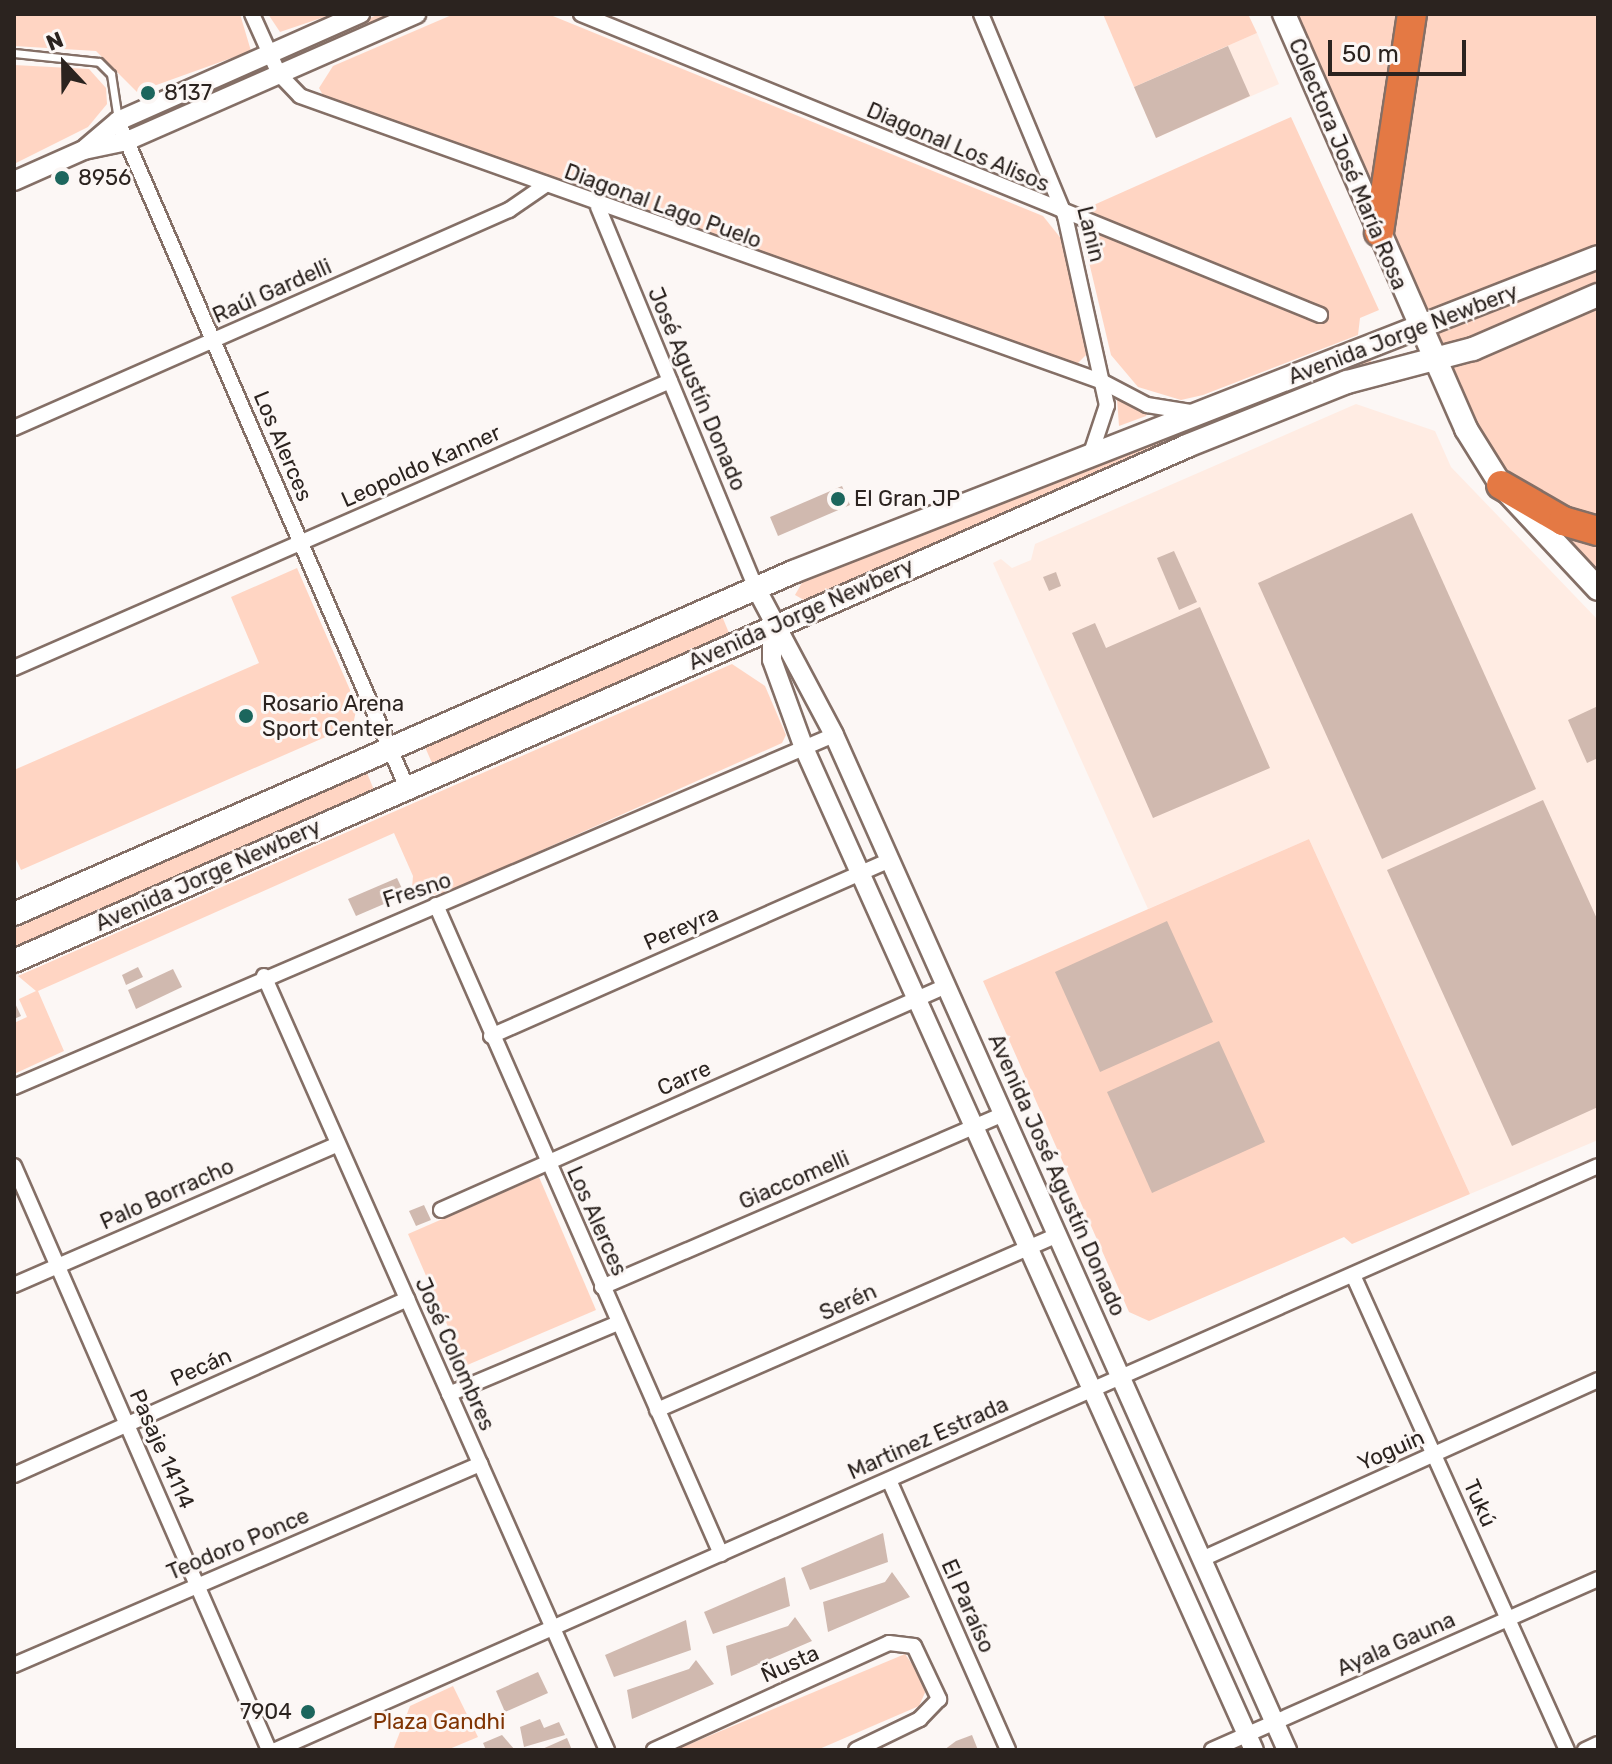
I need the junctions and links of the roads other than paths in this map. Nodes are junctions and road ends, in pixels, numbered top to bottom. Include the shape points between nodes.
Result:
1 (252, 14) edge
2 (360, 14) edge
3 (416, 14) edge
4 (581, 14) edge
5 (981, 14) edge
6 (1284, 14) edge
7 (1412, 14) edge
8 (14, 53) edge
9 (270, 54) junction
10 (279, 74) junction
11 (118, 121) junction
12 (127, 141) junction
13 (84, 150) junction
14 (14, 181) edge
15 (544, 186) junction
16 (598, 207) junction
17 (1065, 216) junction
18 (1379, 232) junction
19 (1598, 257) edge
20 (1598, 295) edge
21 (1320, 315) dead end
22 (1418, 333) junction
23 (213, 341) junction
24 (1433, 363) junction
25 (670, 381) junction
26 (1103, 382) junction
27 (1204, 412) junction
28 (14, 428) edge
29 (1088, 458) junction
30 (1501, 485) junction
31 (1598, 531) edge
32 (301, 543) junction
33 (756, 588) junction
34 (1598, 589) edge
35 (772, 627) junction
36 (14, 668) edge
37 (834, 735) junction
38 (389, 748) junction
39 (804, 748) junction
40 (407, 788) junction
41 (890, 860) junction
42 (860, 873) junction
43 (436, 905) junction
44 (14, 914) edge
45 (14, 961) edge
46 (264, 976) junction
47 (946, 986) junction
48 (916, 998) junction
49 (491, 1036) junction
50 (14, 1087) edge
51 (1003, 1114) junction
52 (974, 1126) junction
53 (338, 1144) junction
54 (547, 1163) junction
55 (14, 1166) edge
56 (1598, 1166) edge
57 (441, 1210) dead end
58 (1057, 1235) junction
59 (1029, 1248) junction
60 (58, 1266) junction
61 (1353, 1275) junction
62 (14, 1285) edge
63 (602, 1287) junction
64 (407, 1299) junction
65 (618, 1323) junction
66 (1120, 1377) junction
67 (1598, 1380) edge
68 (1092, 1390) junction
69 (449, 1394) junction
70 (657, 1410) junction
71 (127, 1424) junction
72 (1434, 1454) junction
73 (480, 1464) junction
74 (14, 1475) edge
75 (889, 1480) junction
76 (721, 1554) junction
77 (1202, 1559) junction
78 (1598, 1579) edge
79 (197, 1586) junction
80 (1508, 1619) junction
81 (553, 1628) junction
82 (14, 1665) edge
83 (1274, 1722) junction
84 (1251, 1742) edge
85 (1598, 1744) edge
86 (269, 1750) edge
87 (276, 1750) edge
88 (607, 1750) edge
89 (654, 1750) edge
90 (856, 1750) edge
91 (1008, 1750) edge
92 (1212, 1750) edge
93 (1287, 1750) edge
94 (1567, 1750) edge
95 (1585, 1750) edge

1 - 9 street, Diagonal Lago Puelo
2 - 9 street
3 - 10 street
4 - 17 street, Diagonal Los Alisos
5 - 17 street, Lanin
6 - 18 main road, Colectora José María Rosa
7 - 18 highway
8 - 11 lane via 99,62 111,74
9 - 10 street, Diagonal Lago Puelo
9 - 11 street
10 - 12 street
10 - 15 street, Diagonal Lago Puelo via 300,96
11 - 12 street, Los Alerces
11 - 13 street
12 - 13 street
12 - 23 street, Los Alerces
13 - 14 street
15 - 16 street, Diagonal Lago Puelo
15 - 23 street, Raúl Gardelli via 509,210
16 - 25 street, José Agustín Donado
16 - 26 street, Diagonal Lago Puelo
17 - 21 street, Diagonal Los Alisos
17 - 26 street, Lanin
18 - 22 main road, Colectora José María Rosa
19 - 22 main road, Avenida Jorge Newbery
20 - 24 main road, Avenida Jorge Newbery
22 - 24 main road, Colectora José María Rosa
22 - 27 main road, Avenida Jorge Newbery
23 - 28 street, Raúl Gardelli
23 - 32 street, Los Alerces
24 - 30 main road, Colectora José María Rosa
24 - 35 main road, Avenida Jorge Newbery via 1347,382 1254,419
25 - 32 street, Leopoldo Kanner
25 - 33 street, José Agustín Donado
26 - 27 street, Diagonal Lago Puelo via 1147,405
26 - 29 street via 1107,421
27 - 29 main road, Avenida Jorge Newbery
29 - 33 main road, Avenida Jorge Newbery
30 - 31 highway via 1563,521
30 - 34 main road, Colectora José María Rosa
32 - 36 street, Leopoldo Kanner
32 - 38 street, Los Alerces
33 - 35 street, Avenida José Agustín Donado
33 - 38 main road, Avenida Jorge Newbery
35 - 37 street, Avenida José Agustín Donado
35 - 39 street, Avenida José Agustín Donado via 772,660
35 - 40 main road, Avenida Jorge Newbery
37 - 39 street, Fresno
37 - 41 street, Avenida José Agustín Donado
38 - 40 street, Los Alerces
38 - 44 main road, Avenida Jorge Newbery
39 - 42 street, Avenida José Agustín Donado
39 - 43 street, Fresno
40 - 45 main road, Avenida Jorge Newbery
41 - 42 street, Pereyra
41 - 47 street, Avenida José Agustín Donado
42 - 48 street, Avenida José Agustín Donado
42 - 49 street, Pereyra
43 - 46 street, Fresno
43 - 49 street, Los Alerces
46 - 50 street, Fresno
46 - 53 street, José Colombres
47 - 48 street, Carre
47 - 51 street, Avenida José Agustín Donado
48 - 52 street, Avenida José Agustín Donado
48 - 54 street, Carre
49 - 54 street, Los Alerces
51 - 52 street, Giaccomelli
51 - 58 street, Avenida José Agustín Donado
52 - 59 street, Avenida José Agustín Donado
52 - 63 street, Giaccomelli
53 - 60 street, Palo Borracho
53 - 64 street, José Colombres
54 - 57 street, Carre
54 - 63 street, Los Alerces
55 - 60 street, Pasaje 14114
56 - 61 street, Martinez Estrada
58 - 59 street, Serén
58 - 66 street, Avenida José Agustín Donado
59 - 68 street, Avenida José Agustín Donado
59 - 70 street, Serén
60 - 62 street, Palo Borracho
60 - 71 street, Pasaje 14114
61 - 66 street, Martinez Estrada
61 - 72 street, Tukú
63 - 65 street, Los Alerces
64 - 69 street, José Colombres
64 - 71 street, Pecán
65 - 69 street
65 - 70 street, Los Alerces
66 - 68 street, Martinez Estrada
66 - 77 street, Avenida José Agustín Donado
67 - 72 street, Yoguin
68 - 75 street, Martinez Estrada
68 - 84 street, Avenida José Agustín Donado
69 - 73 street, José Colombres
70 - 76 street, Los Alerces
71 - 74 street, Pecán
71 - 79 street, Pasaje 14114
72 - 77 street, Yoguin
72 - 80 street, Tukú
73 - 79 street, Teodoro Ponce
73 - 81 street, José Colombres
75 - 76 street, Martinez Estrada
75 - 91 street, El Paraíso
76 - 81 street, Martinez Estrada
77 - 83 street, Avenida José Agustín Donado
78 - 80 street, Ayala Gauna
79 - 82 street, Teodoro Ponce
79 - 86 street, Pasaje 14114
80 - 83 street, Ayala Gauna
80 - 94 street, Tukú
81 - 87 street, Martinez Estrada
81 - 88 street, José Colombres
83 - 84 street, Ayala Gauna
83 - 93 street, Avenida José Agustín Donado
84 - 92 street, Ayala Gauna
85 - 95 street
89 - 90 street, Ñusta via 889,1643 914,1646 940,1690 933,1710

